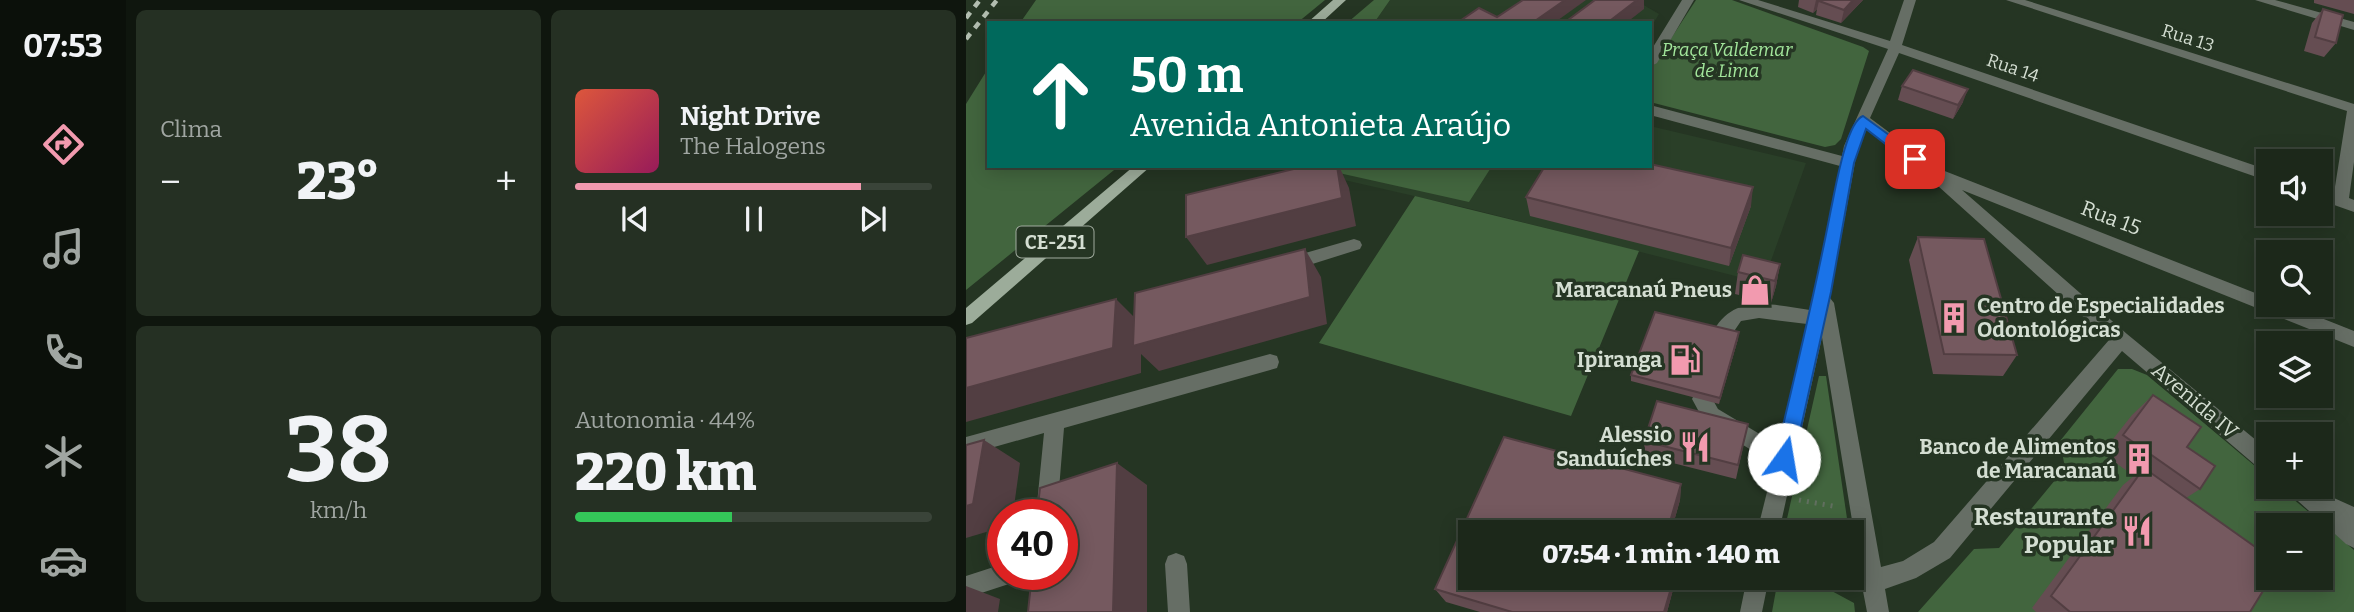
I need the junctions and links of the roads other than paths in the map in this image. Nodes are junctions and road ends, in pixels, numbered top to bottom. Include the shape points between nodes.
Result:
1 (1340, 0) edge
2 (1688, 0) edge
3 (1745, 0) edge
4 (1910, 0) edge
5 (2012, 0) edge
6 (2260, 0) edge
7 (1315, 21) edge
8 (2354, 26) edge
9 (1895, 47) junction
10 (1652, 60) edge
11 (2354, 109) edge
12 (1652, 111) edge
13 (1863, 120) junction
14 (1847, 163) junction
15 (1142, 168) edge
16 (1932, 172) junction
17 (2256, 172) edge
18 (2347, 204) edge
19 (1354, 245) dead end
20 (1276, 268) edge
21 (1823, 292) junction
22 (966, 318) edge
23 (1817, 318) junction
24 (1721, 334) edge
25 (2354, 338) edge
26 (2121, 339) junction
27 (1270, 362) dead end
28 (1702, 399) edge
29 (1055, 423) junction
30 (966, 446) edge
31 (2256, 453) edge
32 (1784, 459) junction
33 (1048, 499) edge
34 (2310, 499) edge
35 (2317, 499) edge
36 (2354, 517) edge
37 (1771, 520) edge
38 (2354, 537) edge
39 (1177, 564) dead end
40 (987, 580) edge
41 (1864, 580) edge
42 (1875, 581) junction
43 (966, 587) edge
44 (1756, 590) edge
45 (1179, 612) edge
46 (1751, 612) edge
47 (1878, 612) edge

1 - 7 main road
2 - 10 street
3 - 9 street, Rua 14
4 - 9 street
5 - 11 street, Rua 13
6 - 8 street
9 - 13 street
9 - 17 street, Rua 14
11 - 18 street
12 - 14 street
13 - 14 street
13 - 16 street, Rua 15
14 - 21 street
15 - 22 main road, CE-251
16 - 25 street, Rua 15
16 - 26 street, Avenida IV
19 - 20 street
21 - 23 street
21 - 42 street
23 - 24 street via 1759,312 1736,315
23 - 32 street
26 - 31 street, Avenida IV
26 - 42 street via 1942,551 1914,570
27 - 29 street
28 - 32 street via 1711,415
29 - 30 street
29 - 33 street
32 - 37 street
34 - 38 street
35 - 36 street
39 - 45 street
40 - 43 street
41 - 42 street
42 - 47 street
44 - 46 street

